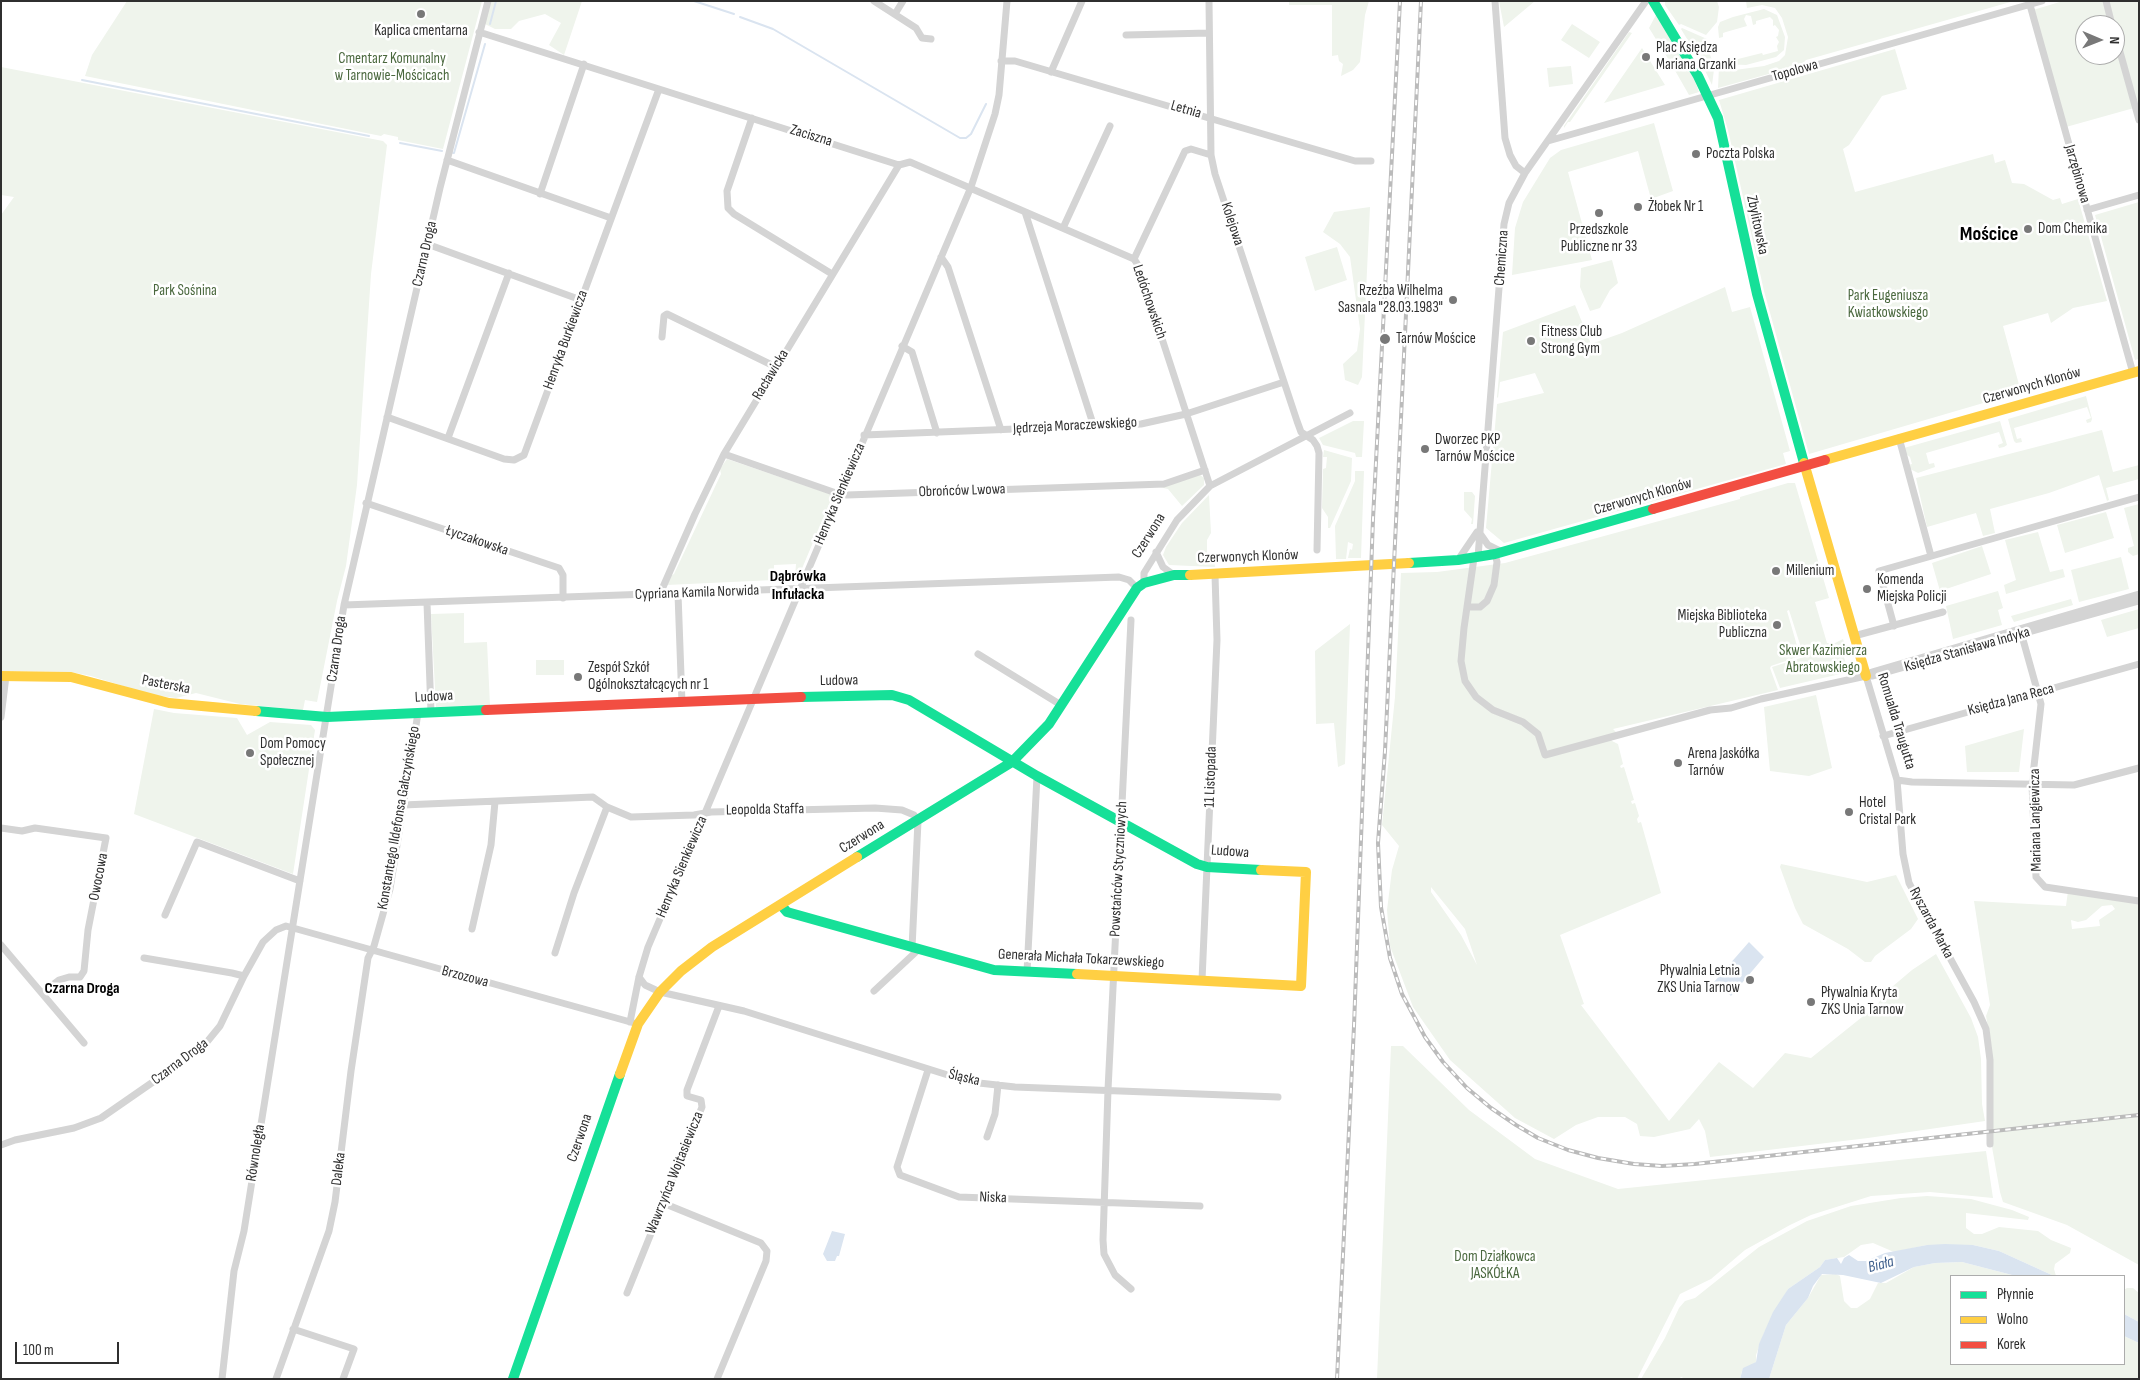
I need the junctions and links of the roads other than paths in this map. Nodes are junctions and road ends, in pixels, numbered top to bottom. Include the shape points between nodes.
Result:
1 (488, 1) edge
2 (874, 1) edge
3 (903, 1) edge
4 (1007, 1) edge
5 (1082, 1) edge
6 (1209, 1) edge
7 (1495, 1) edge
8 (1646, 1) edge
9 (1653, 1) edge
10 (2042, 1) edge
11 (2106, 1) edge
12 (2030, 5) junction
13 (895, 14) junction
14 (2110, 15) edge
15 (479, 32) junction
16 (1210, 33) junction
17 (1126, 35) dead end
18 (931, 39) dead end
19 (1001, 61) junction
20 (584, 64) junction
21 (2124, 65) edge
22 (1051, 72) junction
23 (659, 88) junction
24 (1709, 96) junction
25 (752, 118) junction
26 (1211, 118) junction
27 (2139, 120) edge
28 (1110, 126) dead end
29 (1548, 141) junction
30 (1212, 155) junction
31 (447, 160) junction
32 (1370, 161) dead end
33 (899, 165) junction
34 (1525, 173) junction
35 (971, 187) junction
36 (540, 194) junction
37 (2139, 195) edge
38 (2087, 210) junction
39 (1025, 212) junction
40 (611, 218) junction
41 (1063, 228) junction
42 (427, 244) junction
43 (941, 257) junction
44 (1134, 259) junction
45 (509, 274) junction
46 (832, 274) junction
47 (581, 300) junction
48 (662, 337) dead end
49 (902, 346) junction
50 (776, 367) junction
51 (2136, 372) edge
52 (1284, 382) junction
53 (1186, 414) junction
54 (1350, 414) dead end
55 (387, 416) junction
56 (1094, 427) junction
57 (1000, 430) junction
58 (937, 432) junction
59 (863, 434) junction
60 (1307, 437) junction
61 (448, 438) junction
62 (1899, 438) junction
63 (724, 454) junction
64 (1805, 466) junction
65 (1205, 470) junction
66 (1210, 486) junction
67 (840, 494) junction
68 (2139, 497) edge
69 (366, 503) junction
70 (1479, 530) junction
71 (1316, 550) dead end
72 (1156, 552) junction
73 (1499, 553) junction
74 (1931, 556) junction
75 (1476, 558) junction
76 (1458, 560) junction
77 (1174, 575) junction
78 (1215, 575) junction
79 (1140, 586) junction
80 (800, 589) junction
81 (661, 594) junction
82 (678, 594) junction
83 (2139, 594) edge
84 (563, 598) junction
85 (2139, 601) edge
86 (427, 603) junction
87 (344, 605) junction
88 (1467, 607) junction
89 (1943, 612) dead end
90 (2082, 614) junction
91 (1130, 620) dead end
92 (1894, 626) junction
93 (2021, 631) junction
94 (1854, 636) junction
95 (978, 654) dead end
96 (2139, 664) edge
97 (4, 676) edge
98 (1866, 676) junction
99 (2038, 693) junction
100 (753, 698) junction
101 (1762, 699) joint
102 (682, 703) junction
103 (1061, 705) junction
104 (431, 712) junction
105 (418, 713) junction
106 (1, 717) edge
107 (327, 717) junction
108 (1883, 736) junction
109 (1012, 762) junction
110 (2139, 768) edge
111 (1037, 776) junction
112 (1897, 780) junction
113 (2032, 784) junction
114 (494, 802) junction
115 (403, 805) junction
116 (607, 807) junction
117 (705, 813) junction
118 (918, 821) junction
119 (1122, 824) junction
120 (1, 828) edge
121 (1207, 867) junction
122 (300, 881) junction
123 (2139, 901) edge
124 (780, 905) junction
125 (165, 915) dead end
126 (293, 927) junction
127 (472, 929) dead end
128 (1, 945) edge
129 (915, 949) junction
130 (372, 951) junction
131 (555, 953) dead end
132 (144, 958) dead end
133 (1027, 972) junction
134 (886, 975) dead end
135 (244, 976) junction
136 (1114, 976) junction
137 (639, 977) junction
138 (1202, 980) junction
139 (1301, 986) joint
140 (874, 991) dead end
141 (660, 992) junction
142 (42, 993) junction
143 (719, 1006) junction
144 (634, 1023) junction
145 (84, 1043) dead end
146 (928, 1070) junction
147 (998, 1085) junction
148 (1108, 1090) junction
149 (1278, 1096) dead end
150 (987, 1136) dead end
151 (1, 1144) edge
152 (1990, 1144) dead end
153 (1104, 1202) junction
154 (663, 1203) junction
155 (1200, 1206) dead end
156 (1131, 1289) dead end
157 (627, 1293) dead end
158 (293, 1329) junction
159 (222, 1379) edge
160 (276, 1379) edge
161 (344, 1379) edge
162 (513, 1379) edge
163 (718, 1379) edge

1 - 15 street, Czarna Droga
2 - 13 street
3 - 13 street
4 - 19 street, Henryka Sienkiewicza
5 - 22 street
6 - 16 street, Kolejowa
7 - 34 street via 1505,138 1516,166
8 - 29 street, Chemiczna
9 - 24 street, Zbylitowska
10 - 12 street, Topolowa
11 - 14 street
12 - 24 street, Topolowa
12 - 38 street, Jarzębinowa
13 - 18 street via 916,28 922,38
15 - 20 street, Zaciszna
15 - 31 street, Czarna Droga
16 - 17 street
16 - 26 street, Kolejowa
19 - 22 street, Letnia via 1015,61
19 - 35 street, Henryka Sienkiewicza via 995,114
20 - 23 street, Zaciszna
20 - 36 street
21 - 27 street
22 - 26 street, Letnia
23 - 25 street, Zaciszna
23 - 40 street, Henryka Burkiewicza
24 - 29 street, Topolowa
24 - 64 street, Zbylitowska via 1718,118 1757,294
25 - 33 street, Zaciszna
25 - 46 street via 727,191 728,208
26 - 30 street, Kolejowa
26 - 32 street, Letnia via 1356,161
28 - 41 street
29 - 34 street, Chemiczna
30 - 44 street, Ledóchowskich via 1191,149 1184,151
30 - 52 street, Kolejowa
31 - 36 street
31 - 42 street, Czarna Droga
33 - 35 street, Zaciszna via 910,162
33 - 46 street, Racławicka
34 - 70 street, Chemiczna via 1509,202 1504,224
35 - 39 street, Zaciszna
35 - 43 street, Henryka Sienkiewicza
36 - 40 street
37 - 38 street
38 - 51 street, Jarzębinowa
39 - 41 street, Zaciszna
39 - 56 street
40 - 47 street, Henryka Burkiewicza
41 - 44 street, Zaciszna
42 - 45 street
42 - 55 street, Czarna Droga
43 - 49 street, Henryka Sienkiewicza
43 - 57 street via 948,267
44 - 53 street, Ledóchowskich
45 - 47 street
45 - 61 street
46 - 50 street, Racławicka
47 - 61 street, Henryka Burkiewicza via 524,455 514,460 504,459
48 - 50 street via 666,314
49 - 58 street via 912,352
49 - 59 street, Henryka Sienkiewicza
50 - 63 street, Racławicka
51 - 62 street, Czerwonych Klonów
52 - 53 street, Jędrzeja Moraczewskiego
52 - 60 street, Kolejowa via 1301,432
53 - 56 street, Jędrzeja Moraczewskiego via 1141,424
53 - 65 street, Ledóchowskich
54 - 60 street, Czerwona
55 - 61 street, Henryka Burkiewicza
55 - 69 street, Czarna Droga
56 - 57 street, Jędrzeja Moraczewskiego
57 - 58 street, Jędrzeja Moraczewskiego
58 - 59 street, Jędrzeja Moraczewskiego
59 - 67 street, Henryka Sienkiewicza
60 - 66 street, Czerwona
60 - 71 street, Kolejowa via 1317,446 1319,453
62 - 64 street, Czerwonych Klonów
62 - 74 street
63 - 67 street, Obrońców Lwowa
63 - 81 street, Racławicka
64 - 73 street, Czerwonych Klonów
64 - 94 street, Romualda Traugutta
65 - 66 street, Ledóchowskich
65 - 67 street, Obrońców Lwowa via 1164,484
66 - 72 street, Czerwona via 1177,520
67 - 80 street, Henryka Sienkiewicza
68 - 74 street
69 - 84 street, Łyczakowska via 558,568 563,575
69 - 87 street, Czarna Droga
70 - 73 street via 1483,540
70 - 75 street, Chemiczna
70 - 76 street
72 - 77 street via 1163,567
72 - 79 street, Czerwona
73 - 75 street, Czerwonych Klonów
73 - 88 street via 1494,585 1487,601 1480,607
74 - 92 street via 1878,571
75 - 76 street, Czerwonych Klonów
75 - 88 street, Chemiczna
76 - 78 street, Czerwonych Klonów
77 - 78 street, Czerwonych Klonów
77 - 79 street, Czerwonych Klonów
78 - 121 street, 11 Listopada via 1217,640
79 - 80 street, Cypriana Kamila Norwida via 1118,577
79 - 103 street, Czerwona
80 - 82 street, Cypriana Kamila Norwida
80 - 100 street, Henryka Sienkiewicza
81 - 82 street, Cypriana Kamila Norwida
81 - 84 street, Cypriana Kamila Norwida
82 - 102 street
83 - 90 street, Księdza Stanisława Indyka
84 - 86 street, Cypriana Kamila Norwida
85 - 90 street, Księdza Stanisława Indyka
86 - 87 street, Cypriana Kamila Norwida
86 - 104 street, Konstantego Ildefonsa Gałczyńskiego
87 - 107 street, Czarna Droga
88 - 101 street, Chemiczna via 1461,661 1465,680 1476,697 1493,710 1523,722 1538,734 1545,755
89 - 92 street
90 - 93 street, Księdza Stanisława Indyka
91 - 119 street, Powstańców Styczniowych
92 - 94 street
93 - 98 street, Księdza Stanisława Indyka
93 - 99 street, Mariana Langiewicza
94 - 98 street, Romualda Traugutta
95 - 103 street
96 - 99 street, Księdza Jana Reca
97 - 106 street
97 - 107 street, Pasterska via 71,678 169,703
98 - 101 street, Księdza Stanisława Indyka
98 - 108 street, Romualda Traugutta
99 - 108 street, Księdza Jana Reca
99 - 113 street, Mariana Langiewicza via 2042,704
100 - 102 street, Ludowa
100 - 109 street, Ludowa via 902,697
100 - 117 street, Henryka Sienkiewicza
102 - 104 street, Ludowa
103 - 109 street, Czerwona via 1049,724
104 - 105 street, Ludowa
105 - 107 street, Ludowa
105 - 115 street, Konstantego Ildefonsa Gałczyńskiego
107 - 122 street, Czarna Droga
108 - 112 street, Romualda Traugutta
109 - 111 street, Ludowa
109 - 118 street, Czerwona
110 - 113 street, Romualda Traugutta via 2074,785
111 - 119 street, Ludowa
111 - 133 street
112 - 113 street, Romualda Traugutta
112 - 152 street, Ryszarda Marka via 1903,854 1909,883 1986,1029 1990,1060
113 - 123 street, Mariana Langiewicza via 2035,868 2040,883 2045,887
114 - 115 street, Leopolda Staffa
114 - 116 street, Leopolda Staffa via 593,797
114 - 127 street via 491,845
115 - 130 street, Konstantego Ildefonsa Gałczyńskiego via 390,889
116 - 117 street, Leopolda Staffa via 631,817
116 - 131 street
117 - 118 street, Leopolda Staffa via 875,808 902,810 914,814
117 - 137 street, Henryka Sienkiewicza via 648,947
118 - 124 street, Czerwona
118 - 129 street
119 - 121 street, Ludowa
119 - 136 street, Powstańców Styczniowych
120 - 142 street, Owocowa via 22,831 35,828 106,838 88,930 84,971 80,977 59,980
121 - 138 street, 11 Listopada
121 - 139 street, Ludowa via 1306,872
122 - 125 street via 197,842
122 - 126 street, Czarna Droga
124 - 129 street, Generała Michała Tokarzewskiego via 787,912
124 - 141 street, Czerwona via 700,956
126 - 130 street, Brzozowa
126 - 135 street, Czarna Droga via 286,926 272,933
126 - 159 street, Równoległa via 244,1231 234,1270
128 - 142 street
129 - 133 street, Generała Michała Tokarzewskiego via 994,970
129 - 134 street
129 - 140 street
130 - 144 street, Brzozowa
130 - 158 street, Daleka via 368,958 352,1062 329,1231
132 - 135 street
133 - 136 street, Generała Michała Tokarzewskiego
135 - 151 street, Czarna Droga via 220,1026 202,1048 101,1118 74,1128
136 - 138 street, Generała Michała Tokarzewskiego
136 - 148 street, Powstańców Styczniowych
137 - 141 street via 644,985
137 - 144 street, Henryka Sienkiewicza
138 - 139 street, Generała Michała Tokarzewskiego
141 - 143 street, Śląska
141 - 144 street, Czerwona
142 - 145 street
143 - 146 street, Śląska via 744,1011
143 - 154 street, Wawrzyńca Wojtasiewicza via 686,1090 688,1096 701,1100 702,1107
144 - 162 street, Czerwona
146 - 147 street, Śląska via 970,1082
146 - 153 street, Niska via 897,1168 900,1175 959,1197
147 - 148 street, Śląska
147 - 150 street via 995,1114
148 - 149 street, Śląska
148 - 153 street, Powstańców Styczniowych
153 - 155 street, Niska
153 - 156 street, Powstańców Styczniowych via 1104,1254 1115,1275
154 - 157 street, Wawrzyńca Wojtasiewicza
154 - 163 street via 761,1243 767,1251 766,1261
158 - 160 street, Daleka
158 - 161 street via 354,1348

